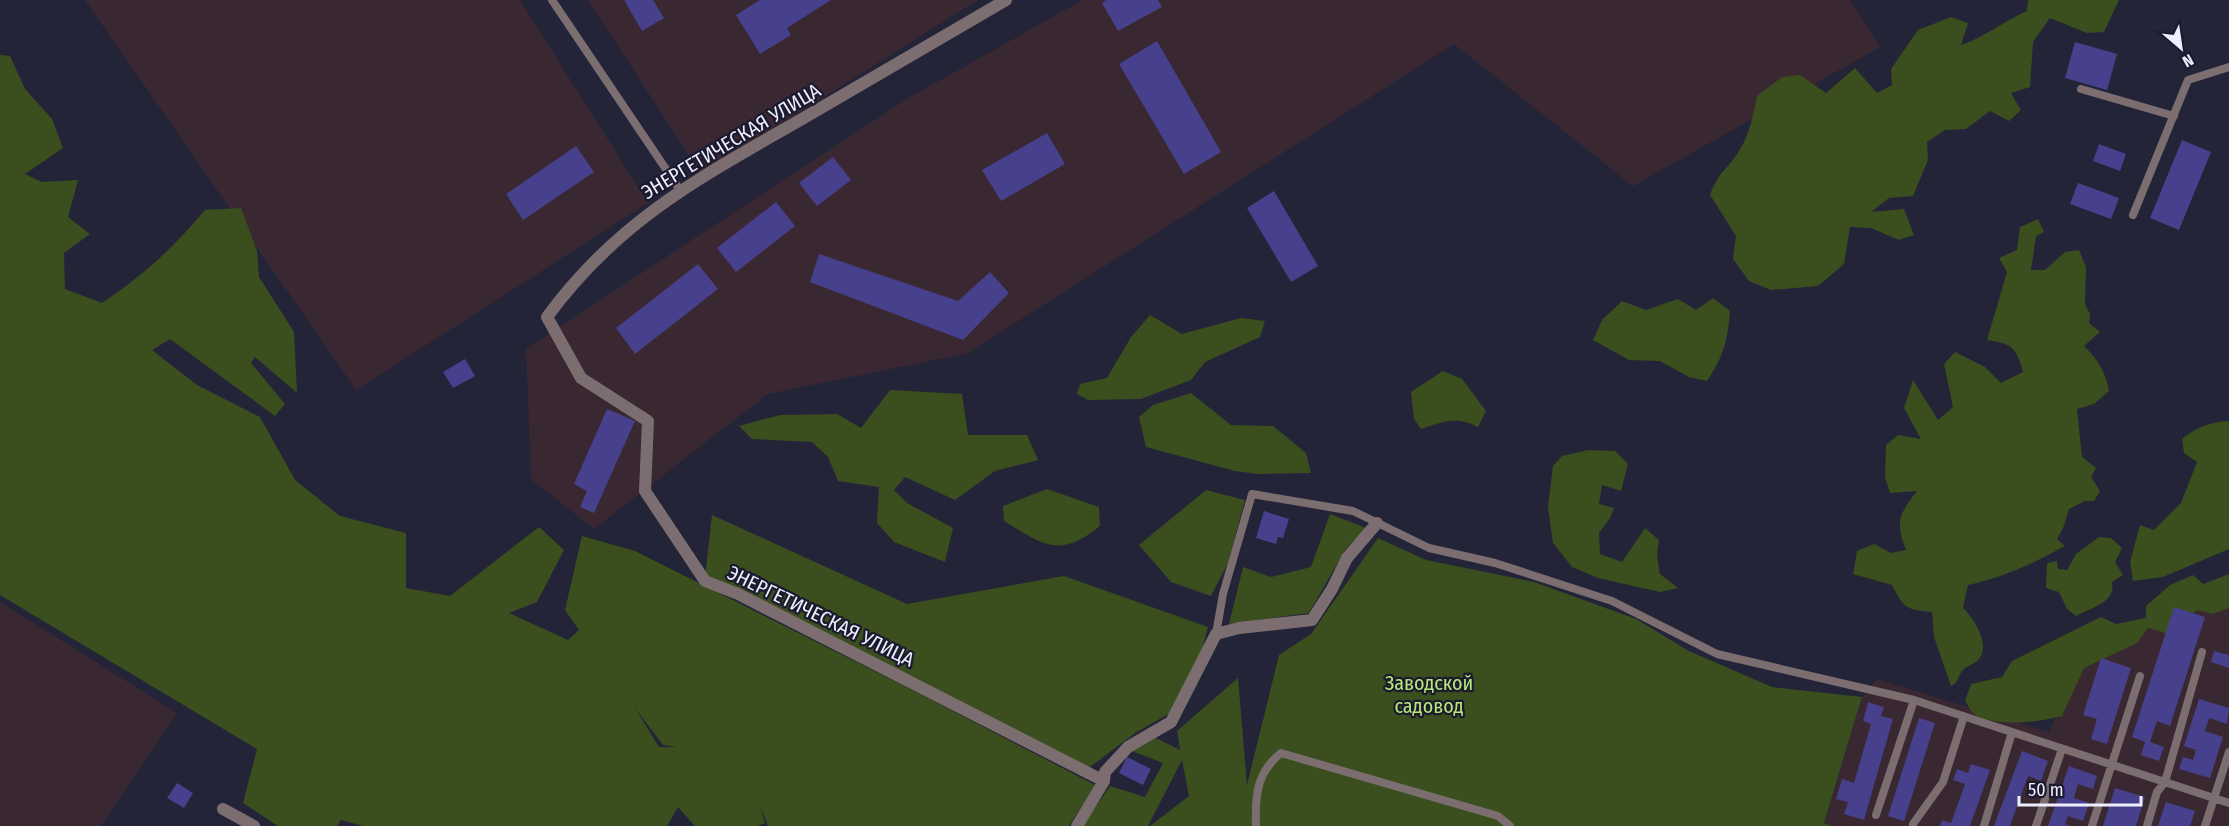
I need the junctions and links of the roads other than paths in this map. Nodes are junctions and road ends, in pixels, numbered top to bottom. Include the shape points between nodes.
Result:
1 (552, 0) edge
2 (1006, 0) edge
3 (2229, 68) edge
4 (2081, 89) dead end
5 (2174, 116) junction
6 (680, 190) junction
7 (2133, 215) dead end
8 (1377, 523) junction
9 (1216, 634) junction
10 (2202, 652) dead end
11 (2140, 676) dead end
12 (1914, 700) junction
13 (1964, 716) junction
14 (2012, 732) junction
15 (2062, 748) junction
16 (2229, 752) edge
17 (2110, 765) junction
18 (1104, 781) junction
19 (2164, 782) junction
20 (2216, 799) junction
21 (2229, 803) edge
22 (223, 809) dead end
23 (1876, 815) dead end
24 (1913, 824) dead end
25 (255, 826) edge
26 (1077, 826) edge
27 (1256, 826) edge
28 (1510, 826) edge
29 (1984, 826) edge
30 (2036, 826) edge
31 (2092, 826) edge
32 (2147, 826) edge
33 (2205, 826) edge

1 - 6 lane
2 - 6 street, ЭНЕРГЕТИЧЕСКАЯ УЛИЦА
3 - 5 lane via 2188,80
4 - 5 lane
5 - 7 lane
6 - 18 street, ЭНЕРГЕТИЧЕСКАЯ УЛИЦА via 626,230 571,285 547,317 581,378 648,421 645,491 705,581
8 - 9 street via 1347,558 1312,620
8 - 9 lane via 1353,511 1252,494 1223,594
8 - 12 lane via 1429,548 1495,563 1612,601 1717,654
9 - 18 street via 1171,723 1128,747 1104,772
10 - 19 lane
11 - 17 lane
12 - 13 lane
12 - 23 lane
13 - 14 lane
13 - 24 lane via 1943,782
14 - 15 lane
14 - 29 lane
15 - 17 lane
15 - 30 lane
16 - 20 lane
17 - 19 lane
17 - 31 lane
18 - 26 street
19 - 20 lane
19 - 32 lane
20 - 21 lane
20 - 33 lane
22 - 25 street
27 - 28 lane via 1254,798 1270,762 1281,753 1498,816

